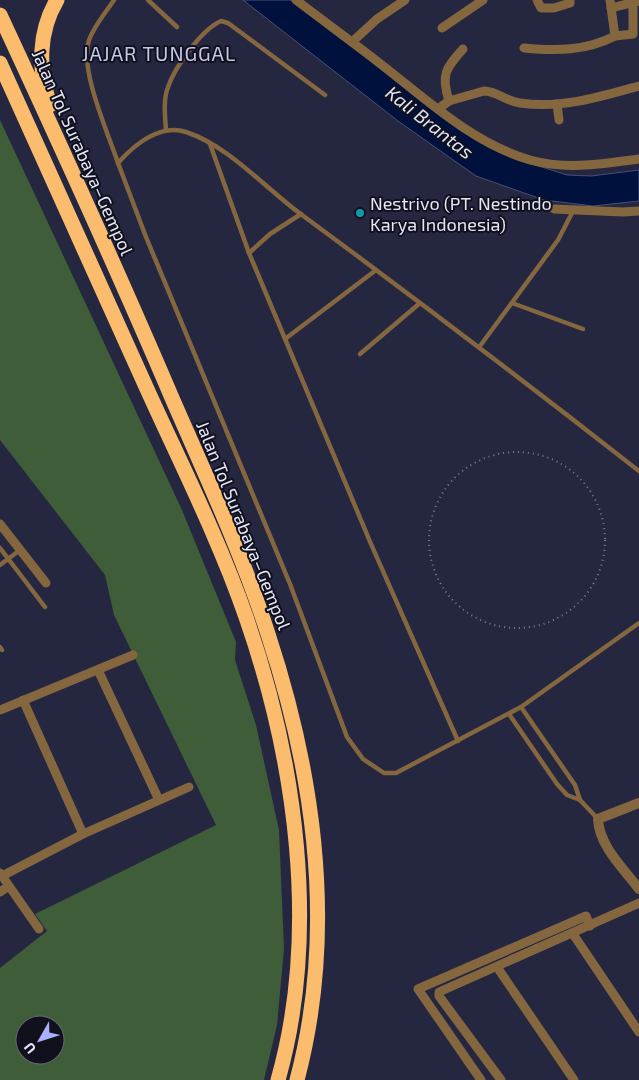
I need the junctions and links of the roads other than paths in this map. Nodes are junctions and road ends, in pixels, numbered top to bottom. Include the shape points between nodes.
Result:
1 (57, 0) edge
2 (114, 0) edge
3 (148, 0) edge
4 (296, 0) edge
5 (405, 0) edge
6 (483, 0) edge
7 (537, 0) edge
8 (570, 0) edge
9 (636, 2) edge
10 (610, 4) edge
11 (0, 15) edge
12 (177, 26) dead end
13 (442, 28) dead end
14 (615, 36) junction
15 (352, 42) junction
16 (524, 48) dead end
17 (463, 49) dead end
18 (0, 64) edge
19 (0, 78) edge
20 (639, 86) edge
21 (325, 95) dead end
22 (449, 101) junction
23 (557, 104) junction
24 (438, 109) junction
25 (559, 120) dead end
26 (166, 130) junction
27 (209, 142) junction
28 (639, 159) edge
29 (118, 163) junction
30 (49, 171) junction
31 (82, 192) junction
32 (554, 209) dead end
33 (574, 211) junction
34 (639, 211) edge
35 (301, 214) junction
36 (248, 253) junction
37 (376, 270) junction
38 (420, 303) junction
39 (512, 303) junction
40 (583, 329) dead end
41 (285, 339) junction
42 (480, 346) junction
43 (360, 354) dead end
44 (639, 471) edge
45 (0, 524) edge
46 (0, 548) edge
47 (20, 550) junction
48 (8, 559) junction
49 (0, 565) edge
50 (46, 583) dead end
51 (45, 607) dead end
52 (639, 623) edge
53 (133, 654) dead end
54 (98, 670) junction
55 (23, 700) junction
56 (521, 707) junction
57 (0, 710) edge
58 (509, 714) junction
59 (458, 741) junction
60 (189, 787) dead end
61 (159, 800) junction
62 (580, 800) junction
63 (639, 803) edge
64 (598, 819) junction
65 (83, 834) junction
66 (1, 874) edge
67 (9, 886) junction
68 (639, 889) edge
69 (0, 892) edge
70 (639, 904) edge
71 (590, 926) junction
72 (39, 929) dead end
73 (573, 934) junction
74 (497, 967) junction
75 (639, 1032) edge
76 (278, 1080) edge
77 (296, 1080) edge
78 (481, 1080) edge
79 (501, 1080) edge
80 (574, 1080) edge

1 - 31 highway via 45,30 40,57 45,91
2 - 29 lane via 90,39 86,54 88,73
3 - 12 lane
4 - 15 street
5 - 15 street
6 - 13 street
7 - 8 street via 541,8 554,8 570,3
9 - 10 street
9 - 14 street via 633,34
10 - 14 street
11 - 31 highway, Jalan Tol Surabaya–Gempol
14 - 16 street via 583,48 558,52
15 - 24 street
17 - 22 street via 447,66 444,83
18 - 30 highway, Jalan Tol Surabaya–Gempol
19 - 30 highway
20 - 23 street via 578,102
21 - 26 lane via 221,21 185,55 168,88
22 - 23 street via 490,91 519,103
22 - 24 street
23 - 25 street
24 - 28 street via 463,128 530,160 587,166
26 - 27 lane via 185,131
26 - 29 lane via 139,144
27 - 35 lane
27 - 36 lane
29 - 59 lane via 197,363 290,584 347,737 363,759 390,774
30 - 76 highway, Jalan Tol Surabaya–Gempol via 228,569 263,669 283,758 296,839 300,916 295,992
31 - 77 highway, Jalan Tol Surabaya–Gempol via 250,584 276,658 297,737 314,838 317,892 313,986
32 - 33 street
33 - 34 street
33 - 39 lane via 558,240
35 - 36 lane
35 - 37 lane
36 - 41 lane
37 - 38 lane
37 - 41 lane
38 - 42 lane
38 - 43 lane
39 - 40 lane
39 - 42 lane
41 - 59 lane
42 - 44 lane
45 - 47 street
46 - 48 lane
47 - 48 lane
47 - 50 street
48 - 49 lane
48 - 51 lane
52 - 56 lane
53 - 54 street
54 - 55 street
54 - 61 street
55 - 57 street
55 - 65 street
56 - 58 lane
56 - 62 lane via 575,785
58 - 59 lane
58 - 62 lane via 557,784 567,795
60 - 61 street
61 - 65 street
62 - 64 lane
63 - 64 street
64 - 68 street via 607,846
65 - 66 street
66 - 67 street
67 - 69 street
67 - 72 street
70 - 71 street
71 - 73 street
71 - 78 street via 586,916 418,989
73 - 74 street
73 - 75 street
74 - 79 street via 440,991 438,995
74 - 80 street

